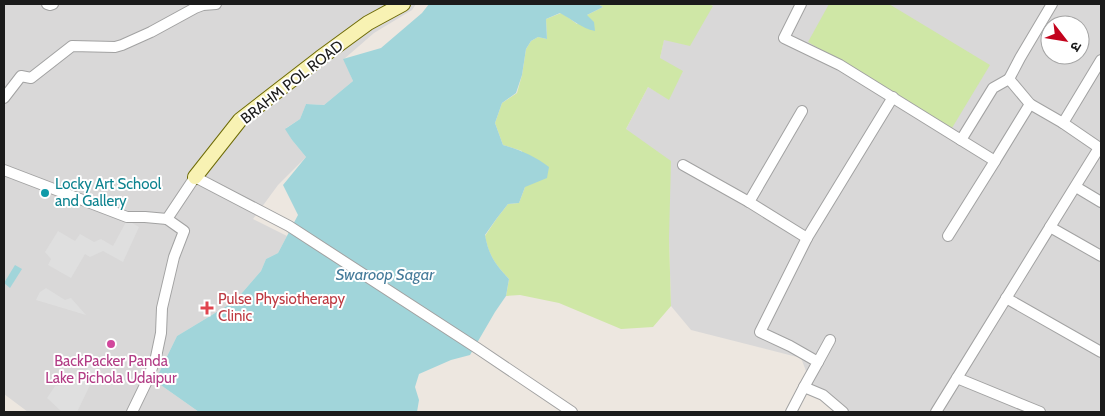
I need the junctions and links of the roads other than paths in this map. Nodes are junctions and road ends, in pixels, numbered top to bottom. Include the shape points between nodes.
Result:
1 (47, 4) edge
2 (53, 4) edge
3 (216, 4) edge
4 (403, 4) edge
5 (801, 4) edge
6 (1052, 4) edge
7 (1101, 60) edge
8 (1010, 79) junction
9 (893, 97) junction
10 (4, 98) edge
11 (1030, 104) junction
12 (802, 111) dead end
13 (1063, 124) junction
14 (961, 140) junction
15 (1100, 149) edge
16 (995, 161) junction
17 (683, 165) dead end
18 (4, 170) edge
19 (195, 177) junction
20 (1076, 187) junction
21 (749, 202) junction
22 (1101, 202) edge
23 (167, 219) junction
24 (1050, 227) junction
25 (948, 236) dead end
26 (807, 238) junction
27 (1101, 256) edge
28 (1006, 298) junction
29 (830, 340) dead end
30 (1101, 352) edge
31 (818, 362) junction
32 (957, 378) junction
33 (804, 387) junction
34 (132, 412) edge
35 (572, 412) edge
36 (791, 412) edge
37 (843, 412) edge
38 (936, 412) edge
39 (1040, 412) edge

1 - 2 street
3 - 10 street via 196,8 122,45 72,46 32,78 21,76
4 - 19 street, BRAHM POL ROAD via 368,23 240,120
5 - 9 street via 784,38 840,65
6 - 8 street
7 - 13 street
8 - 11 street
8 - 14 street via 993,88
9 - 14 street
9 - 26 street
11 - 13 street
11 - 16 street
12 - 21 street
13 - 15 street
14 - 16 street
15 - 20 street
16 - 25 street
17 - 21 street
18 - 23 street via 127,217
19 - 23 street
19 - 35 street via 289,226
20 - 22 street
20 - 24 street
21 - 26 street
23 - 34 street via 184,231 162,308 156,357
24 - 27 street
24 - 28 street
26 - 31 street via 760,332
28 - 30 street
28 - 32 street
29 - 31 street
31 - 33 street
32 - 38 street
32 - 39 street
33 - 36 street
33 - 37 street via 823,395

